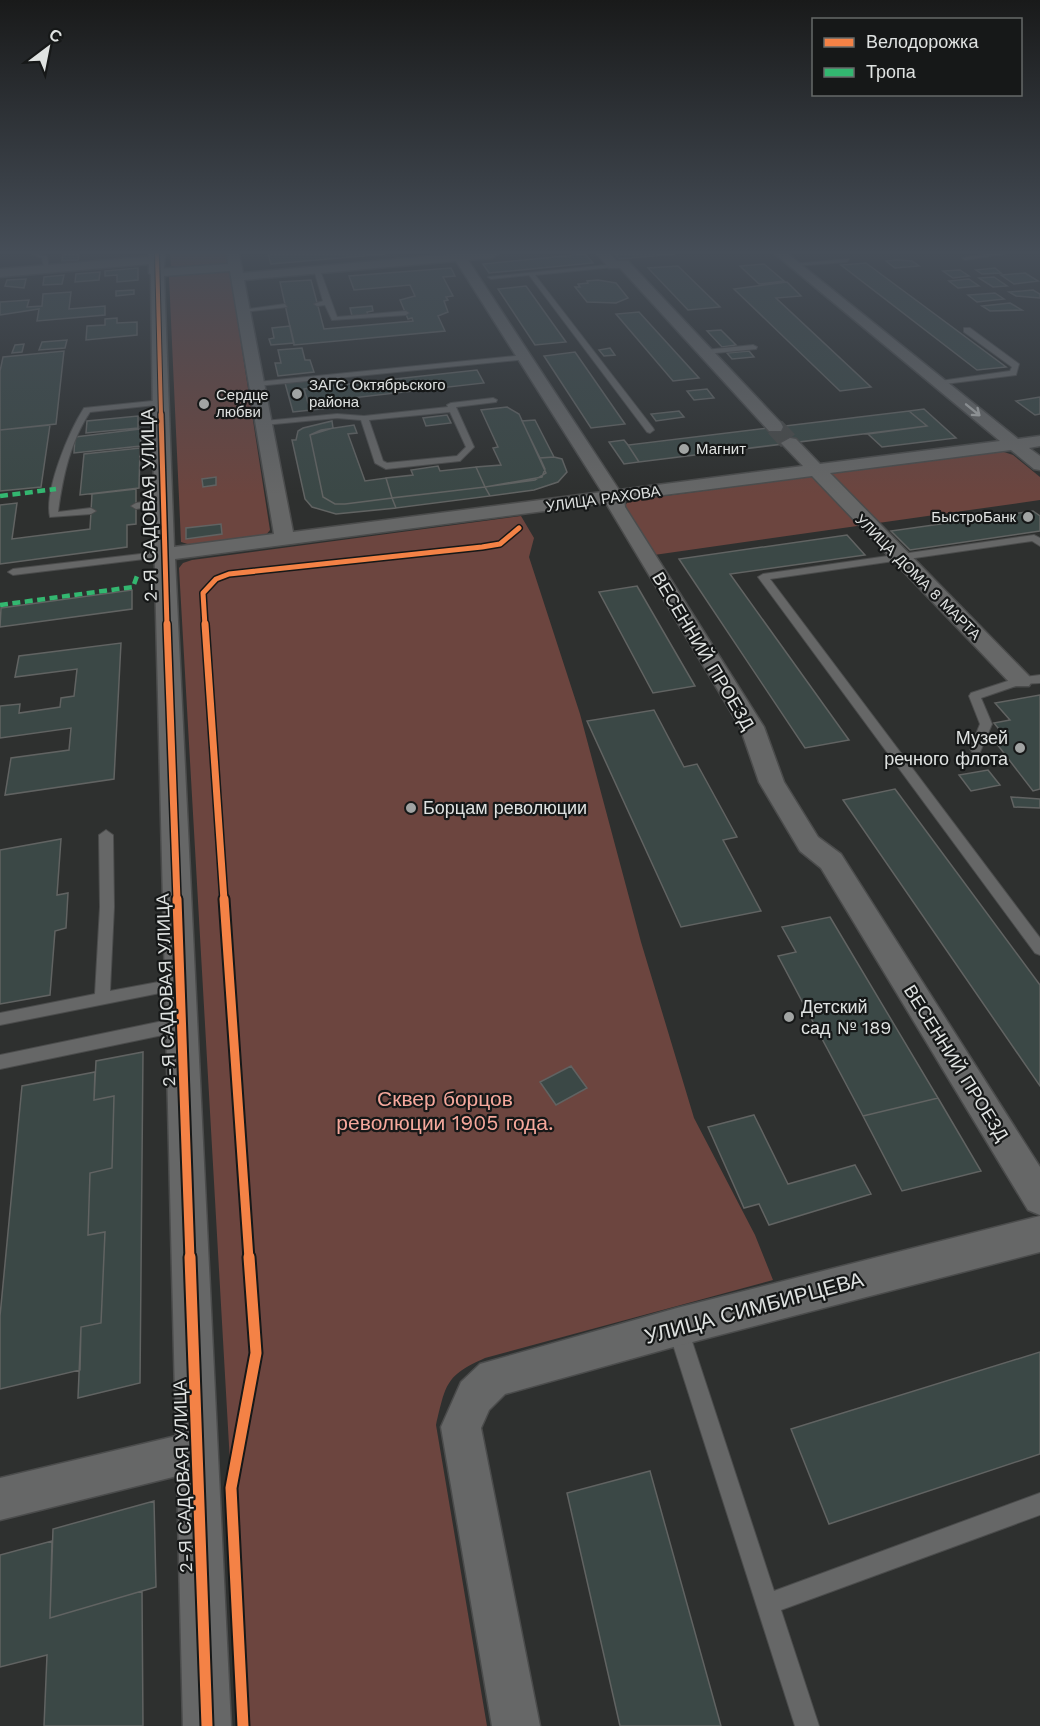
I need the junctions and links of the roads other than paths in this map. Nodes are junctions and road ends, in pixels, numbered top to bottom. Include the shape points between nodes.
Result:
1 (160, 335) edge
2 (248, 335) edge
3 (513, 335) edge
4 (577, 335) edge
5 (689, 335) edge
6 (881, 335) edge
7 (973, 335) edge
8 (753, 347) dead end
9 (705, 352) junction
10 (525, 357) junction
11 (940, 383) junction
12 (257, 384) junction
13 (493, 400) dead end
14 (162, 402) junction
15 (453, 410) junction
16 (364, 418) junction
17 (264, 423) junction
18 (775, 427) tunnel mouth
19 (650, 430) dead end
20 (1040, 441) edge
21 (790, 443) tunnel mouth
22 (1015, 444) junction
23 (1040, 465) edge
24 (817, 471) junction
25 (615, 498) junction
26 (164, 502) junction
27 (136, 506) dead end
28 (91, 511) dead end
29 (285, 540) junction
30 (1040, 543) edge
31 (166, 554) junction
32 (898, 557) junction
33 (13, 572) dead end
34 (1031, 680) edge
35 (976, 749) dead end
36 (106, 835) dead end
37 (1040, 949) edge
38 (180, 984) junction
39 (102, 998) junction
40 (0, 1019) edge
41 (182, 1024) junction
42 (0, 1062) edge
43 (1040, 1198) edge
44 (1040, 1234) edge
45 (677, 1327) junction
46 (197, 1451) junction
47 (0, 1499) edge
48 (1040, 1504) edge
49 (768, 1604) junction
50 (207, 1726) edge
51 (516, 1726) edge
52 (807, 1726) edge

1 - 14 street, 2-Я САДОВАЯ УЛИЦА
2 - 12 street
3 - 10 street, ВЕСЕННИЙ ПРОЕЗД
4 - 19 lane
5 - 9 street
6 - 11 street
7 - 11 lane via 1016,366 1013,373
8 - 9 lane
9 - 18 street
10 - 12 lane
10 - 25 street, ВЕСЕННИЙ ПРОЕЗД
11 -> 22 street
12 - 17 street
13 - 15 lane via 451,405
14 - 26 street, 2-Я САДОВАЯ УЛИЦА
14 - 28 lane via 87,410 73,429 52,515
15 - 16 lane
15 - 16 lane via 470,447 460,458 386,466 379,463
16 - 17 lane via 337,416
17 - 29 street
20 - 22 street, УЛИЦА РАХОВА
21 - 24 street, УЛИЦА ДОМА 8 МАРТА
22 - 23 street
22 - 24 street, УЛИЦА РАХОВА
24 - 25 street, УЛИЦА РАХОВА
24 - 32 street, УЛИЦА ДОМА 8 МАРТА
25 - 29 street, УЛИЦА РАХОВА
25 - 43 street, ВЕСЕННИЙ ПРОЕЗД via 616,507 752,727 772,782 809,844 831,861
26 - 27 lane
26 - 31 street, 2-Я САДОВАЯ УЛИЦА
29 - 31 street, УЛИЦА РАХОВА
30 - 32 lane via 1034,537
31 - 33 lane
31 - 38 street, 2-Я САДОВАЯ УЛИЦА
32 - 34 street, УЛИЦА ДОМА 8 МАРТА
32 - 37 lane via 763,577
34 - 35 lane via 975,696 986,724
36 - 39 lane
38 - 39 lane
38 - 41 street, 2-Я САДОВАЯ УЛИЦА
39 - 40 lane
41 - 42 lane
41 - 46 street, 2-Я САДОВАЯ УЛИЦА
44 - 45 street, УЛИЦА СИМБИРЦЕВА
45 - 49 lane
45 - 51 street, УЛИЦА СИМБИРЦЕВА via 494,1378 475,1396 461,1427
46 - 47 street
46 - 50 street, 2-Я САДОВАЯ УЛИЦА
48 - 49 lane
49 - 52 lane

